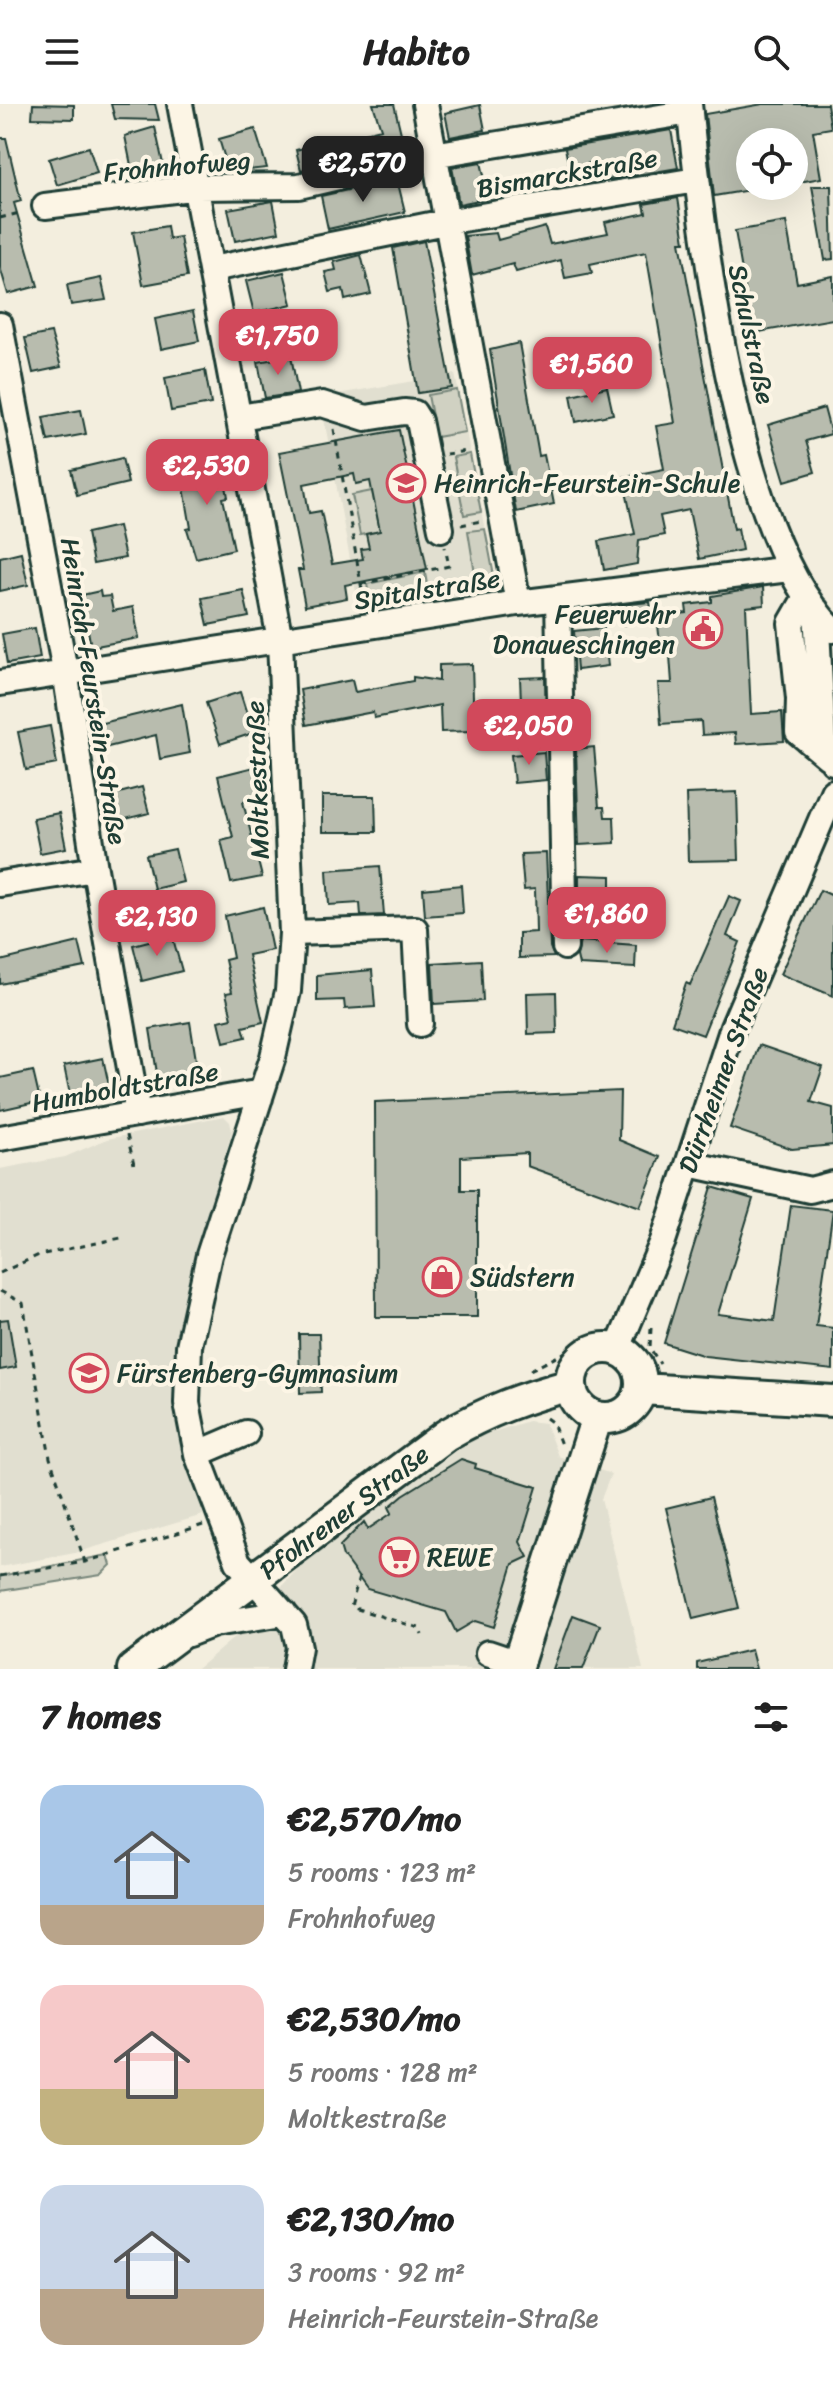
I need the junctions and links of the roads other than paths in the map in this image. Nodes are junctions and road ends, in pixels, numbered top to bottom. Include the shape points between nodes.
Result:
1 (180, 104) edge
2 (425, 104) edge
3 (690, 108) edge
4 (433, 155) junction
5 (696, 180) junction
6 (198, 187) junction
7 (45, 206) road end
8 (445, 222) junction
9 (212, 269) junction
10 (0, 325) edge
11 (239, 417) junction
12 (441, 529) road end
13 (789, 569) junction
14 (558, 598) junction
15 (518, 603) junction
16 (811, 603) junction
17 (833, 630) edge
18 (280, 640) junction
19 (65, 671) junction
20 (0, 683) edge
21 (830, 759) edge
22 (833, 792) edge
23 (95, 869) junction
24 (0, 884) edge
25 (292, 933) junction
26 (565, 947) dead end
27 (420, 1024) dead end
28 (260, 1098) junction
29 (131, 1115) junction
30 (0, 1138) edge
31 (689, 1164) junction
32 (833, 1184) edge
33 (617, 1350) junction
34 (571, 1385) junction
35 (642, 1389) junction
36 (833, 1401) edge
37 (597, 1417) junction
38 (246, 1433) dead end
39 (197, 1454) junction
40 (253, 1579) junction
41 (284, 1613) junction
42 (179, 1637) junction
43 (488, 1653) dead end
44 (517, 1666) edge
45 (133, 1669) edge
46 (295, 1669) edge

1 - 6 street, Moltkestraße
2 - 4 street
3 - 4 street, Frohnhofweg
3 - 5 street, Schulstraße
4 - 6 street, Frohnhofweg via 299,186
4 - 8 street
5 - 8 street, Bismarckstraße
5 - 13 street, Schulstraße via 729,369 755,474
6 - 7 street, Frohnhofweg
6 - 9 street, Moltkestraße
8 - 9 street, Bismarckstraße
8 - 15 street
9 - 11 street, Moltkestraße
10 - 19 street, Heinrich-Feurstein-Straße
11 - 12 street via 322,404 366,418 414,413
11 - 18 street, Moltkestraße
13 - 14 street, Spitalstraße
13 - 16 street
14 - 15 street, Spitalstraße
14 - 26 street
15 - 18 street, Spitalstraße
16 - 17 street
16 - 21 street via 823,741
18 - 19 street, Spitalstraße
18 - 25 street, Moltkestraße
19 - 20 street, Spitalstraße
19 - 23 street, Heinrich-Feurstein-Straße
22 - 31 street, Dürrheimer Straße via 733,1027
23 - 24 street
23 - 29 street, Heinrich-Feurstein-Straße
25 - 27 street via 415,929
25 - 28 street, Moltkestraße via 288,991
28 - 29 street, Humboldtstraße via 250,1094
28 - 39 street, Moltkestraße via 209,1255 189,1346 187,1403
29 - 30 street, Humboldtstraße
31 - 32 street via 810,1190
31 - 33 street, Dürrheimer Straße
33 - 34 main road via 586,1354 577,1363
33 - 35 main road via 633,1360
34 - 37 main road via 579,1405
34 - 40 main road, Pfohrener Straße via 532,1383 446,1435
35 - 36 main road
35 - 37 main road via 623,1414
37 - 44 main road
38 - 39 street
39 - 40 street, Moltkestraße via 238,1562
40 - 41 street, Moltkestraße
40 - 42 main road, Pfohrener Straße
41 - 42 street via 214,1624
41 - 46 street via 294,1625 299,1647
42 - 45 main road, Pfohrener Straße
43 - 44 street

